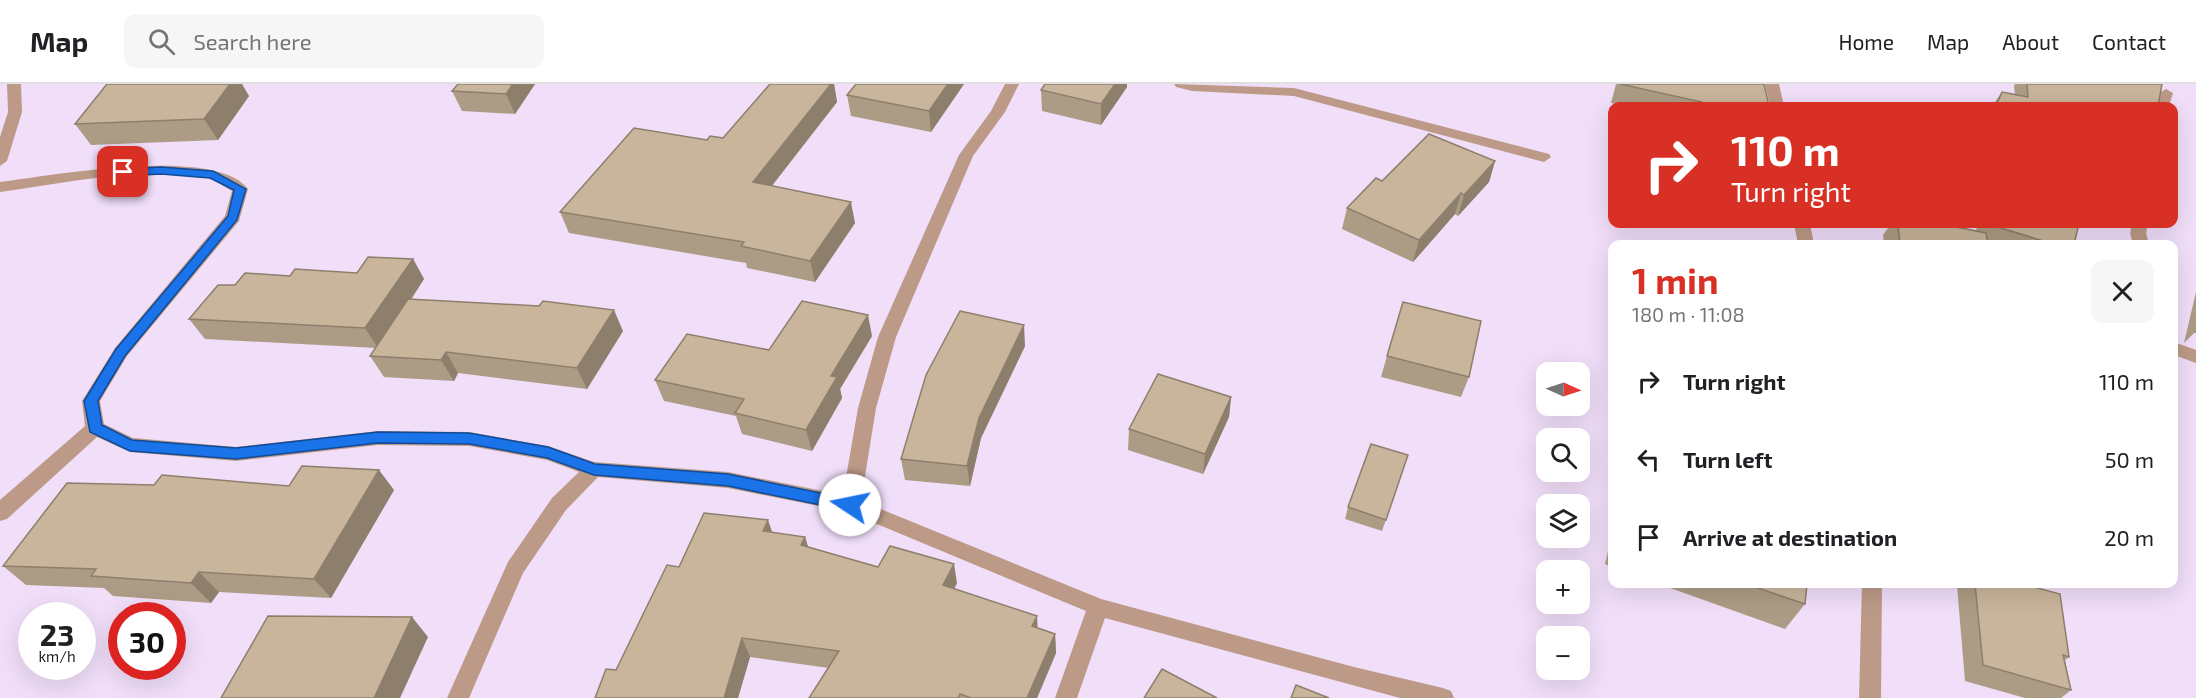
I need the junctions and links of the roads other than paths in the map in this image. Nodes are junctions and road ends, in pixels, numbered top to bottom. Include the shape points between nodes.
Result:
1 (14, 84) edge
2 (1012, 84) edge
3 (1181, 84) edge
4 (1772, 84) edge
5 (1776, 102) edge
6 (1544, 158) dead end
7 (0, 161) edge
8 (0, 187) edge
9 (2178, 350) edge
10 (2196, 357) edge
11 (95, 428) junction
12 (594, 469) junction
13 (850, 505) junction
14 (0, 513) edge
15 (1872, 588) edge
16 (1098, 607) junction
17 (458, 698) edge
18 (1066, 698) edge
19 (1443, 698) edge
20 (1870, 698) edge

1 - 7 street via 15,112
2 - 13 street via 998,112 966,155 887,338 867,408
3 - 6 street via 1294,92
4 - 5 street
8 - 11 street via 104,173 161,170 213,174 240,189 233,217 121,352 97,391 91,401
9 - 10 street
11 - 12 street via 130,445 236,454 378,438 469,439 548,453
11 - 14 street
12 - 13 street via 728,480
12 - 17 street via 559,504 514,568
13 - 16 street
15 - 20 street
16 - 18 street
16 - 19 street

